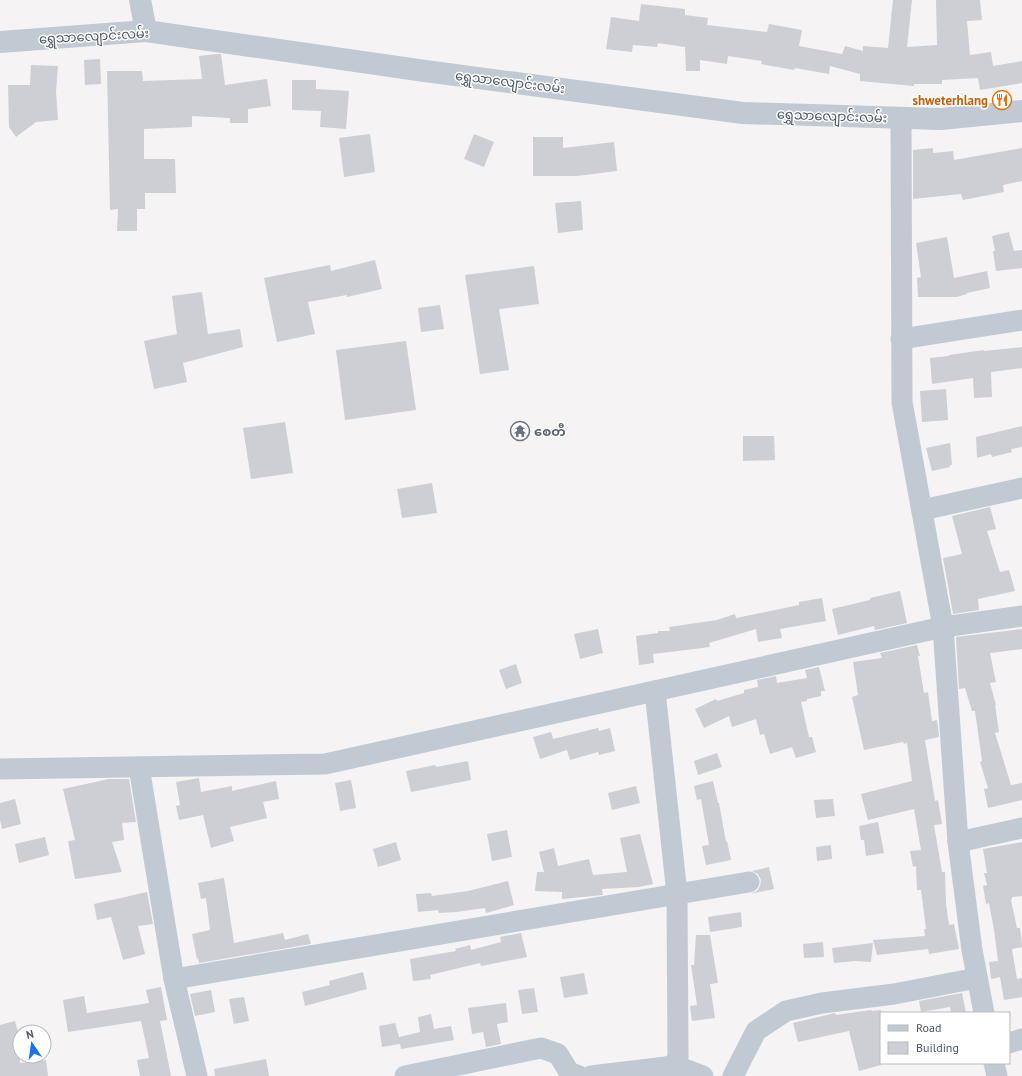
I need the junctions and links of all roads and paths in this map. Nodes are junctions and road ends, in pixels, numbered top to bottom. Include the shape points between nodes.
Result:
1 (140, 0) edge
2 (146, 31) junction
3 (0, 42) edge
4 (1022, 111) edge
5 (900, 118) junction
6 (1022, 320) edge
7 (901, 339) junction
8 (1022, 488) edge
9 (922, 510) junction
10 (1022, 616) edge
11 (943, 626) junction
12 (655, 691) junction
13 (139, 767) junction
14 (0, 769) edge
15 (1022, 828) edge
16 (958, 842) junction
17 (749, 882) dead end
18 (676, 894) junction
19 (977, 978) junction
20 (174, 979) junction
21 (984, 1012) edge
22 (1022, 1039) edge
23 (1010, 1043) edge
24 (994, 1064) edge
25 (674, 1065) junction
26 (572, 1075) edge
27 (197, 1076) edge
28 (405, 1076) edge
29 (591, 1076) edge
30 (703, 1076) edge
31 (734, 1076) edge
32 (997, 1076) edge

1 - 2 street
2 - 3 street, ရွှေသာလျောင်းလမ်း
2 - 5 street, ရွှေသာလျောင်းလမ်း via 425,71 743,112
4 - 5 street, ရွှေသာလျောင်းလမ်း via 941,119
5 - 7 street
6 - 7 street
7 - 9 street via 902,402
8 - 9 street
9 - 11 street
10 - 11 street
11 - 12 street
11 - 16 street
12 - 13 street via 325,764
12 - 18 street
13 - 14 street
13 - 20 street
15 - 16 street
16 - 19 street
17 - 18 street
18 - 20 street
18 - 25 street via 678,1057
19 - 21 street
19 - 31 street via 786,1011 756,1030
20 - 27 street
22 - 23 street
24 - 32 street
25 - 29 street
25 - 30 street
26 - 28 street via 558,1054 542,1048

